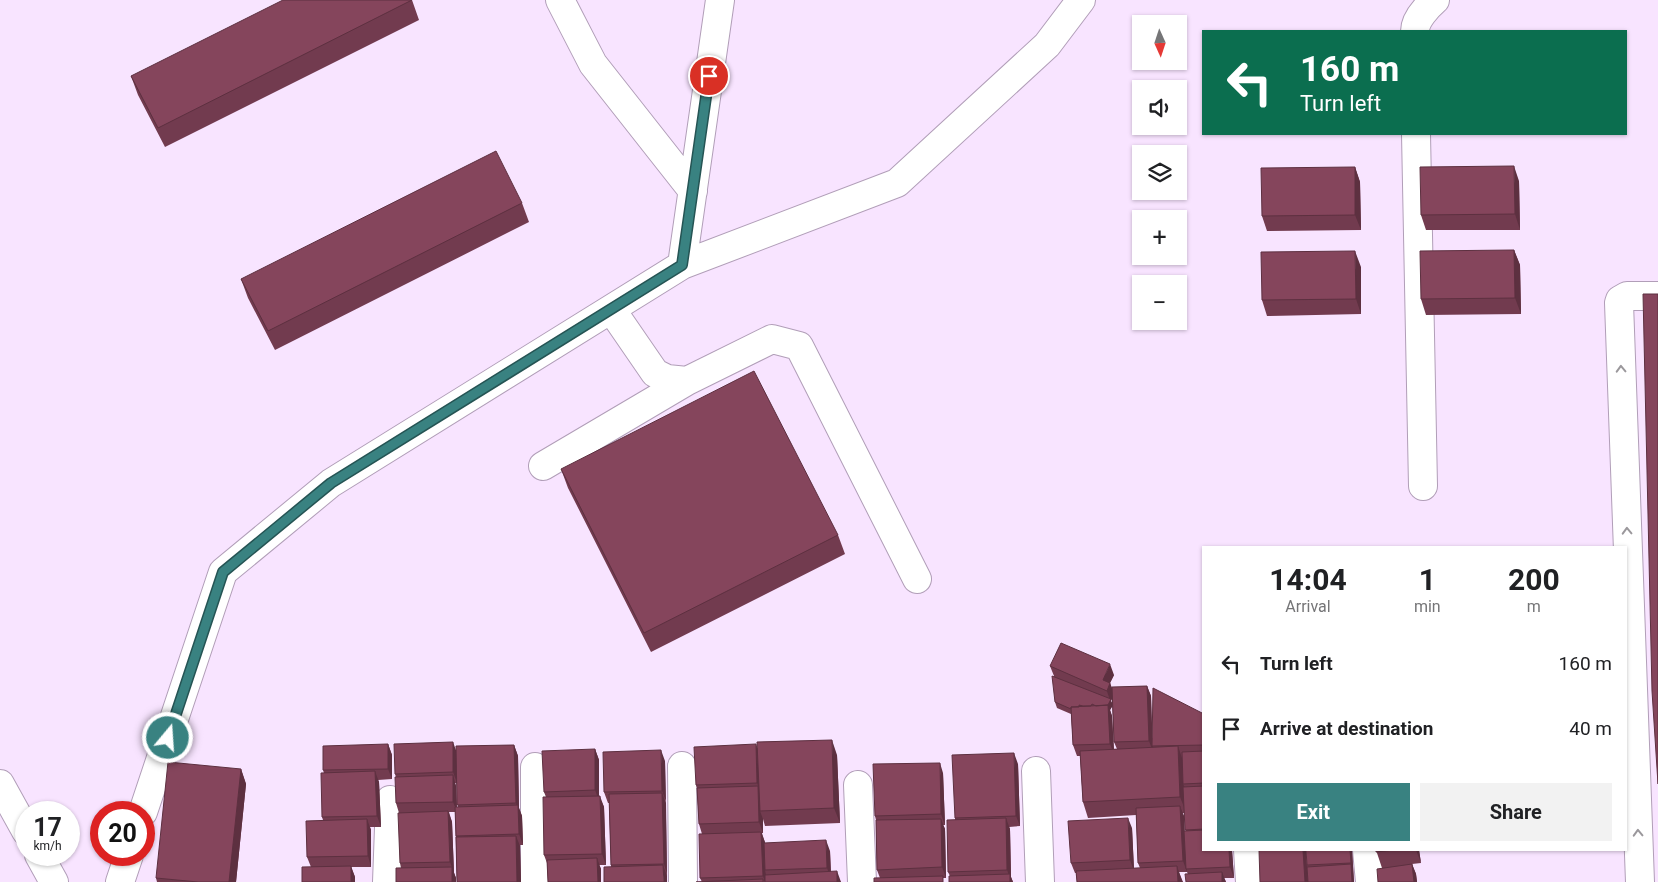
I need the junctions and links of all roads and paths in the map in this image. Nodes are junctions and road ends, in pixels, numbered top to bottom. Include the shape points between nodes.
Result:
1 (560, 0) edge
2 (720, 0) edge
3 (1081, 0) edge
4 (1435, 0) edge
5 (1414, 30) edge
6 (1416, 135) edge
7 (693, 191) junction
8 (682, 265) junction
9 (1658, 296) edge
10 (611, 310) junction
11 (687, 381) junction
12 (543, 466) dead end
13 (1423, 486) dead end
14 (917, 579) dead end
15 (682, 766) dead end
16 (535, 767) dead end
17 (1036, 770) dead end
18 (0, 784) edge
19 (858, 785) dead end
20 (390, 800) dead end
21 (147, 801) edge
22 (15, 812) edge
23 (1248, 851) edge
24 (1367, 851) edge
25 (45, 866) edge
26 (125, 866) edge
27 (54, 882) edge
28 (120, 882) edge
29 (387, 882) edge
30 (535, 882) edge
31 (683, 882) edge
32 (862, 882) edge
33 (1040, 882) edge
34 (1250, 882) edge
35 (1370, 882) edge
36 (1640, 882) edge

1 - 7 street via 593,64
2 - 7 street
3 - 8 street via 1047,45 897,183
4 - 5 street
6 - 13 street
7 - 8 street
8 - 10 street
36 -> 9 street via 1619,303 1627,296
10 - 11 street via 655,373 668,379
10 - 21 street via 331,483 223,572
11 - 12 street
11 - 14 street via 772,340 799,346
15 - 31 street
16 - 30 street
17 - 33 street
18 - 22 street
19 - 32 street
20 - 29 street
23 - 34 street
24 - 35 street
25 - 27 street
26 - 28 street

